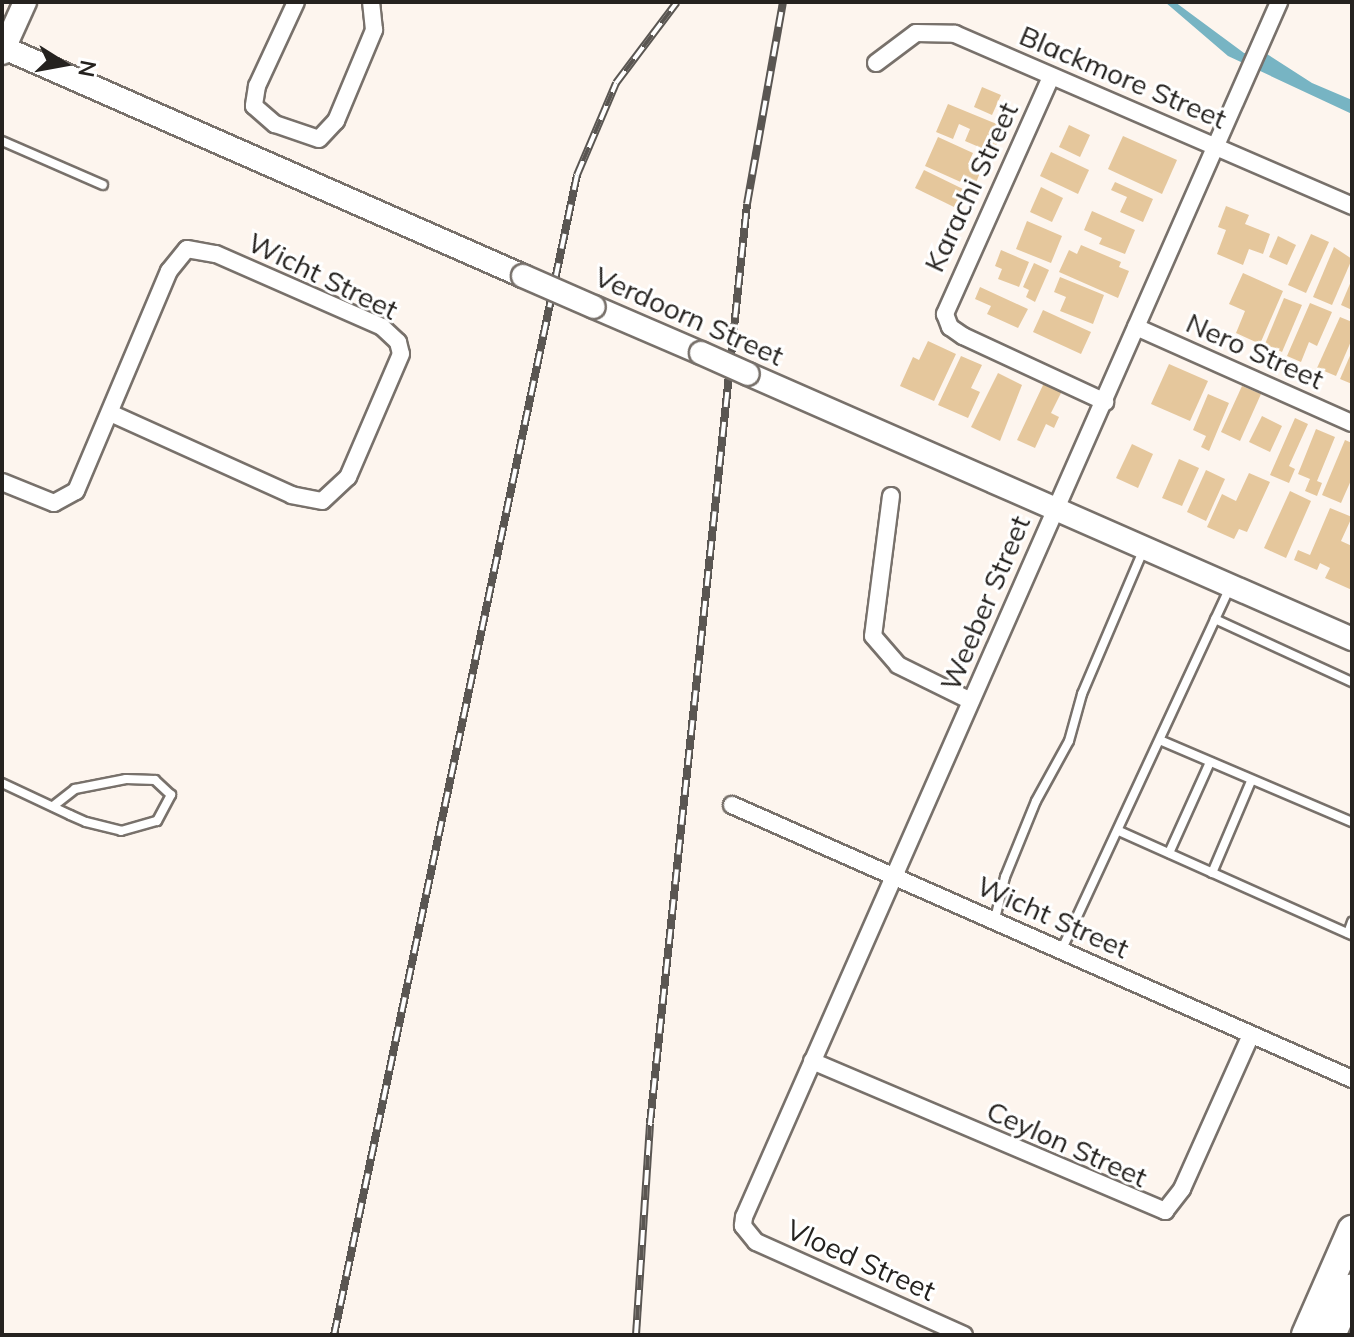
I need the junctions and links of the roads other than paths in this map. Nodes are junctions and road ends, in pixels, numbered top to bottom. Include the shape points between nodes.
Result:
1 (25, 2) edge
2 (296, 2) edge
3 (371, 2) edge
4 (1279, 2) edge
5 (3, 50) edge
6 (876, 63) dead end
7 (1051, 77) junction
8 (2, 141) edge
9 (1216, 146) junction
10 (103, 185) dead end
11 (1352, 206) edge
12 (1136, 327) junction
13 (1105, 402) junction
14 (110, 413) junction
15 (1352, 423) edge
16 (2, 482) edge
17 (891, 496) dead end
18 (1054, 510) junction
19 (1145, 547) junction
20 (1231, 584) junction
21 (1215, 619) junction
22 (1352, 639) edge
23 (1352, 682) edge
24 (971, 701) junction
25 (1162, 741) junction
26 (1210, 762) junction
27 (1251, 781) junction
28 (2, 783) edge
29 (732, 805) dead end
30 (53, 806) junction
31 (1352, 822) edge
32 (1119, 831) junction
33 (1169, 853) junction
34 (1212, 873) junction
35 (896, 876) junction
36 (995, 919) junction
37 (1352, 922) edge
38 (1350, 934) edge
39 (1062, 949) junction
40 (1251, 1035) junction
41 (812, 1061) junction
42 (1352, 1079) edge
43 (743, 1226) joint
44 (1352, 1230) edge
45 (1352, 1288) edge
46 (964, 1335) edge
47 (1306, 1335) edge
48 (1331, 1335) edge

1 - 5 street
2 - 3 street via 257,86 254,106 275,124 319,139 336,121 374,30
4 - 9 street, Weeber Street
5 - 18 street, Verdoorn Street, bridge
6 - 7 street, Blackmore Street via 916,33 943,31
7 - 9 street, Blackmore Street
7 - 13 street, Karachi Street via 954,286 947,322 963,336
8 - 10 lane
9 - 11 street, Blackmore Street
9 - 12 street, Weeber Street
12 - 13 street, Weeber Street
12 - 15 street, Nero Street
13 - 18 street, Weeber Street
14 - 14 street, Wicht Street via 169,271 183,252 194,248 382,327 398,342 401,354 348,477 322,501 292,495
14 - 16 street, Wicht Street via 84,476 68,498 54,503
17 - 24 street via 873,619 877,647 898,665
18 - 19 street, Verdoorn Street
18 - 24 street, Weeber Street
19 - 20 street, Verdoorn Street
19 - 36 lane via 1082,694 1069,741 1036,801 1005,877
20 - 21 lane
20 - 22 street, Verdoorn Street
21 - 23 lane
21 - 25 lane
24 - 35 street, Weeber Street
25 - 26 lane
25 - 32 lane
26 - 27 lane
26 - 33 lane
27 - 31 lane
27 - 34 lane
28 - 30 lane
29 - 35 street, Wicht Street
30 - 30 lane via 75,789 126,779 155,780 171,795 164,814 137,831 103,827
32 - 33 lane
32 - 39 lane
33 - 34 lane
34 - 38 lane
35 - 36 street, Wicht Street
35 - 41 street, Weeber Street
36 - 39 street, Wicht Street
37 - 38 lane
39 - 40 street, Wicht Street
40 - 41 street, Ceylon Street via 1182,1189 1165,1211
40 - 42 street, Wicht Street
41 - 43 street, Weeber Street
43 - 46 street, Vloed Street via 759,1243
44 - 47 highway
45 - 48 highway

